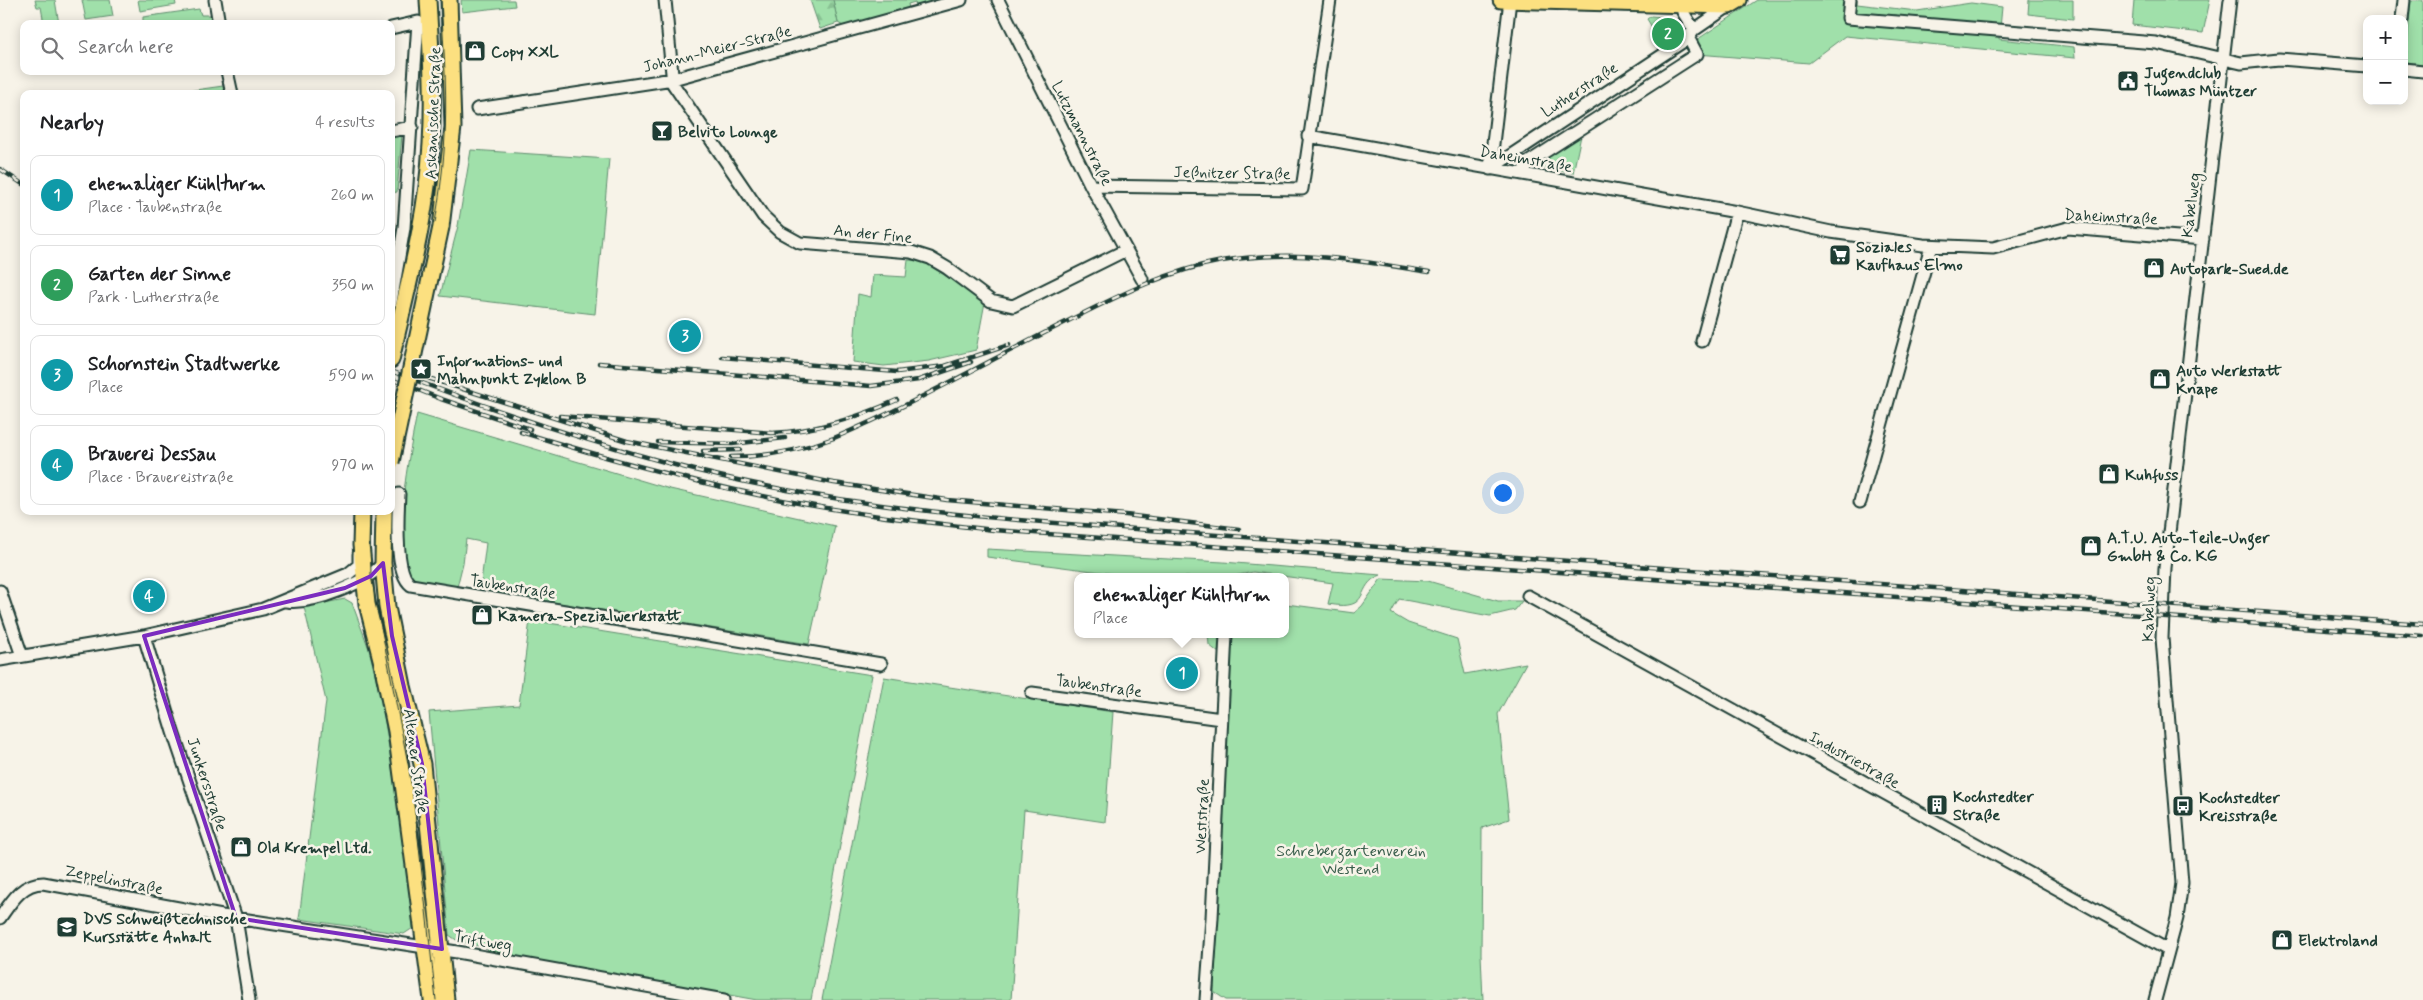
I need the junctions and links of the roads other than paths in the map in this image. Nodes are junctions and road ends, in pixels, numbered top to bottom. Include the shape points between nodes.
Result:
1 (215, 0) edge
2 (428, 0) edge
3 (449, 0) edge
4 (665, 0) edge
5 (961, 0) edge
6 (998, 0) edge
7 (1330, 0) edge
8 (1502, 0) edge
9 (1510, 0) edge
10 (1850, 0) edge
11 (2230, 0) edge
12 (2404, 0) edge
13 (1681, 2) edge
14 (1734, 3) edge
15 (2402, 15) edge
16 (218, 20) edge
17 (395, 27) edge
18 (1691, 35) junction
19 (2224, 59) junction
20 (2363, 66) edge
21 (2408, 69) edge
22 (2423, 71) edge
23 (228, 75) edge
24 (674, 79) junction
25 (231, 90) edge
26 (477, 110) dead end
27 (412, 127) junction
28 (395, 130) edge
29 (1308, 136) junction
30 (1490, 169) junction
31 (1522, 174) junction
32 (1091, 186) junction
33 (1738, 212) junction
34 (2203, 239) junction
35 (1931, 246) junction
36 (1126, 250) junction
37 (395, 279) edge
38 (1142, 279) dead end
39 (395, 341) edge
40 (1702, 341) dead end
41 (395, 444) edge
42 (400, 494) dead end
43 (1860, 502) dead end
44 (362, 515) edge
45 (384, 515) edge
46 (361, 545) junction
47 (383, 563) junction
48 (365, 579) junction
49 (0, 591) edge
50 (1528, 596) dead end
51 (286, 601) junction
52 (144, 636) junction
53 (1226, 638) edge
54 (22, 656) junction
55 (0, 660) edge
56 (880, 664) dead end
57 (1032, 692) dead end
58 (1221, 719) junction
59 (0, 918) edge
60 (236, 918) junction
61 (426, 947) junction
62 (442, 949) junction
63 (2168, 950) junction
64 (249, 1000) edge
65 (432, 1000) edge
66 (446, 1000) edge
67 (724, 1000) edge
68 (1206, 1000) edge
69 (2154, 1000) edge

1 - 16 street
2 - 39 main road, Askanische Straße via 431,145 421,220
3 - 41 main road, Askanische Straße, bridge via 452,127 442,227
4 - 24 street, An der Fine
5 - 24 street, Johann-Meier-Straße
6 - 32 street, Lutzmannstraße
7 - 29 street, Jeßnitzer Straße
8 - 9 main road
9 - 13 main road
9 - 30 street
10 - 19 street via 1848,18 2156,43
11 - 19 street, Kabelweg
12 - 15 street
13 - 14 main road
13 - 18 street
14 - 18 street, Lutherstraße
17 - 27 street, Askanische Straße via 418,22
18 - 30 street, Lutherstraße
18 - 31 street via 1690,41 1697,54 1529,162
19 - 20 street via 2241,63 2279,59
19 - 34 street, Kabelweg
21 - 22 street
23 - 25 street
24 - 26 street, Johann-Meier-Straße
24 - 36 street, An der Fine via 673,84 763,216 780,232 800,243 911,252 947,268 991,301 1013,306
27 - 28 street
27 - 37 street, Askanische Straße via 404,228
29 - 30 street, Daheimstraße
29 - 32 street, Jeßnitzer Straße via 1302,189
30 - 31 street, Daheimstraße
31 - 33 street, Daheimstraße
32 - 36 street, Lutzmannstraße
33 - 35 street, Daheimstraße via 1831,232
33 - 40 street
34 - 35 street, Daheimstraße via 2068,228 1993,248
34 - 63 street, Kabelweg via 2163,597 2163,650 2182,883
35 - 43 street
36 - 38 street, Lutzmannstraße
42 - 56 street, Taubenstraße via 401,572 411,585
44 - 46 main road, Altener Straße
45 - 47 main road, Altener Straße
46 - 48 main road, Altener Straße
46 - 51 street via 359,564 354,570 326,585 294,594
47 - 48 street
47 - 62 main road, Altener Straße via 389,621 422,764
48 - 51 street via 296,603
48 - 61 main road, Altener Straße via 368,610 396,731
49 - 54 street
50 - 63 street, Industriestraße
51 - 52 street
52 - 54 street
52 - 60 street, Junkersstraße
53 - 58 street, Weststraße
54 - 55 street
57 - 58 street, Taubenstraße
58 - 68 street, Weststraße
59 - 60 street, Zeppelinstraße via 21,891 37,883
60 - 61 street, Triftweg
60 - 64 street, Junkersstraße
61 - 62 street, Triftweg
61 - 65 main road, Altener Straße
62 - 66 main road, Altener Straße
62 - 67 street, Triftweg
63 - 69 street

